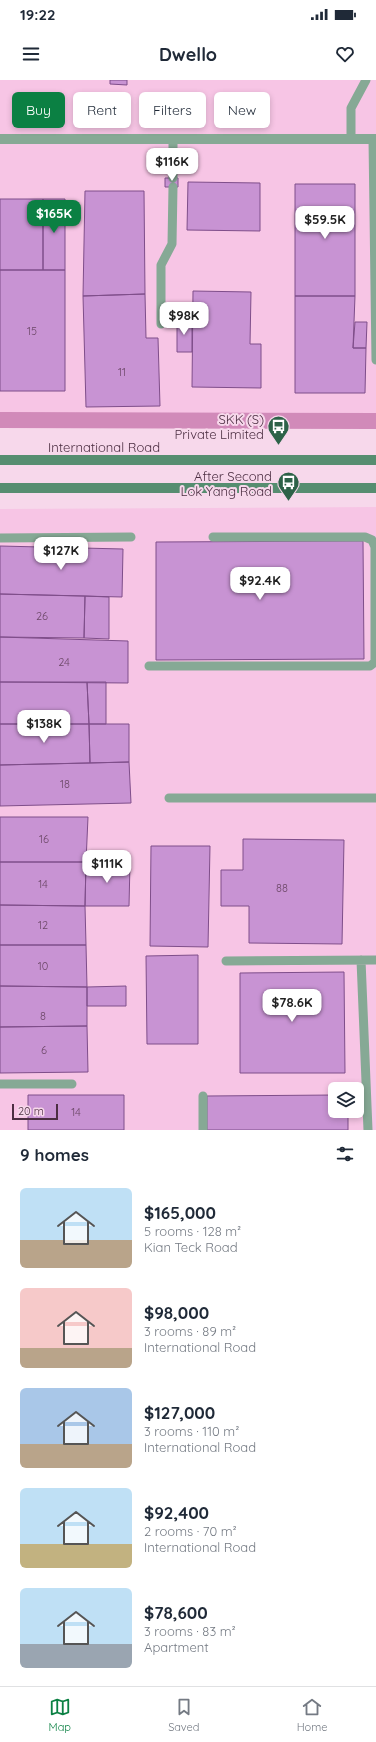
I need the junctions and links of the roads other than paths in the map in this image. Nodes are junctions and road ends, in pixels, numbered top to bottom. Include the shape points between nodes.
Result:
1 (366, 80) edge
2 (0, 139) edge
3 (173, 139) junction
4 (351, 139) junction
5 (374, 139) edge
6 (161, 324) dead end
7 (376, 360) edge
8 (0, 460) edge
9 (376, 460) edge
10 (0, 488) edge
11 (376, 488) edge
12 (131, 537) dead end
13 (213, 537) dead end
14 (0, 538) edge
15 (376, 607) edge
16 (149, 666) dead end
17 (169, 798) dead end
18 (376, 798) edge
19 (361, 960) junction
20 (376, 960) edge
21 (226, 961) dead end
22 (0, 1084) edge
23 (72, 1084) dead end
24 (203, 1096) dead end
25 (203, 1130) edge
26 (368, 1130) edge

1 - 4 lane via 351,108
2 - 3 street
3 - 4 street
3 - 6 lane via 172,244 161,265
4 - 5 street
5 - 7 lane
8 - 9 main road, International Road
10 - 11 main road
12 - 14 lane
13 - 15 lane via 369,538 376,547
15 - 16 lane via 376,659 370,666
17 - 18 lane
19 - 20 lane
19 - 21 lane
19 - 26 lane
22 - 23 lane
24 - 25 lane

